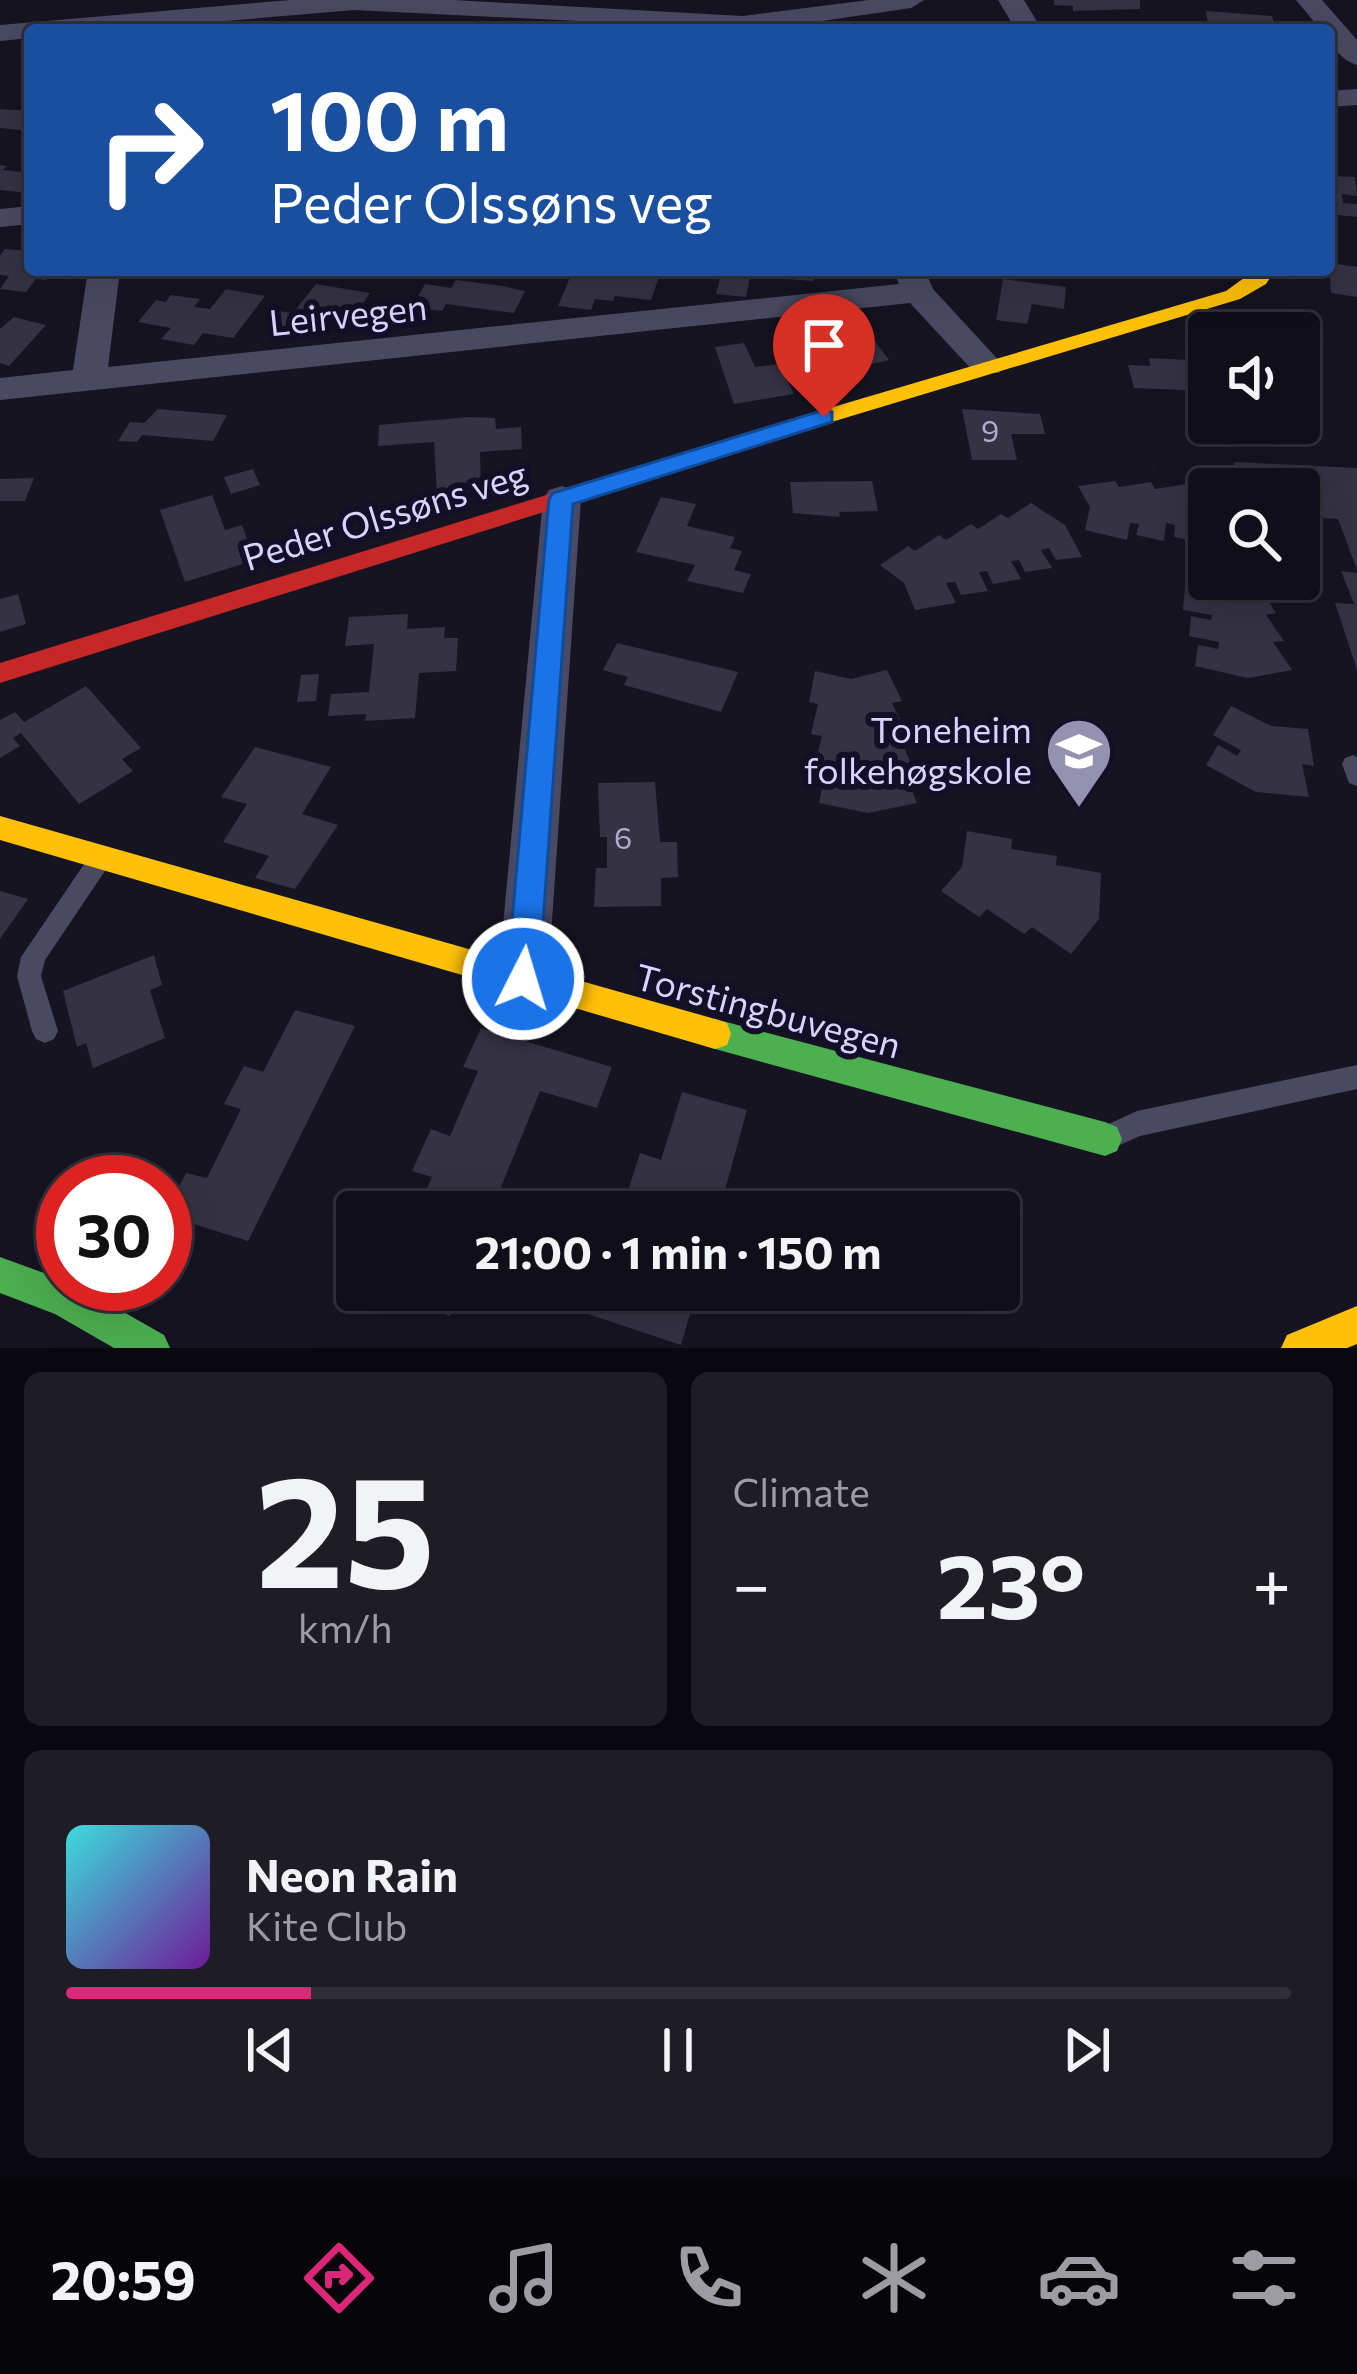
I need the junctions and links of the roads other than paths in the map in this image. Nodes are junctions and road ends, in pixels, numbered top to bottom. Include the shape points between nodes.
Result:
1 (911, 0) edge
2 (1309, 0) edge
3 (80, 18) edge
4 (484, 20) edge
5 (48, 24) edge
6 (1329, 24) edge
7 (1335, 31) edge
8 (1357, 57) edge
9 (103, 276) edge
10 (1261, 276) edge
11 (914, 281) edge
12 (987, 366) junction
13 (89, 380) junction
14 (0, 389) edge
15 (562, 499) junction
16 (0, 673) edge
17 (0, 828) edge
18 (101, 857) junction
19 (523, 979) junction
20 (45, 1031) dead end
21 (1357, 1077) edge
22 (1105, 1139) joint
23 (13, 1280) edge
24 (9, 1315) dead end
25 (1357, 1324) edge
26 (151, 1348) edge
27 (1300, 1348) edge

1 - 4 street via 742,24
2 - 6 street
3 - 4 street via 354,2
3 - 5 street
7 - 8 street
9 - 13 street
10 - 12 main road, Peder Olssøns veg via 1233,295
11 - 12 street
11 - 13 street, Leirvegen
12 - 15 main road, Peder Olssøns veg
13 - 14 street, Leirvegen
15 - 16 main road, Peder Olssøns veg
15 - 19 street
17 - 18 main road, Torstingbuvegen
18 - 19 main road, Torstingbuvegen
18 - 20 lane via 33,956 29,976
19 - 22 main road, Torstingbuvegen
21 - 22 lane via 1137,1124
23 - 24 lane
23 - 26 main road
25 - 27 main road

